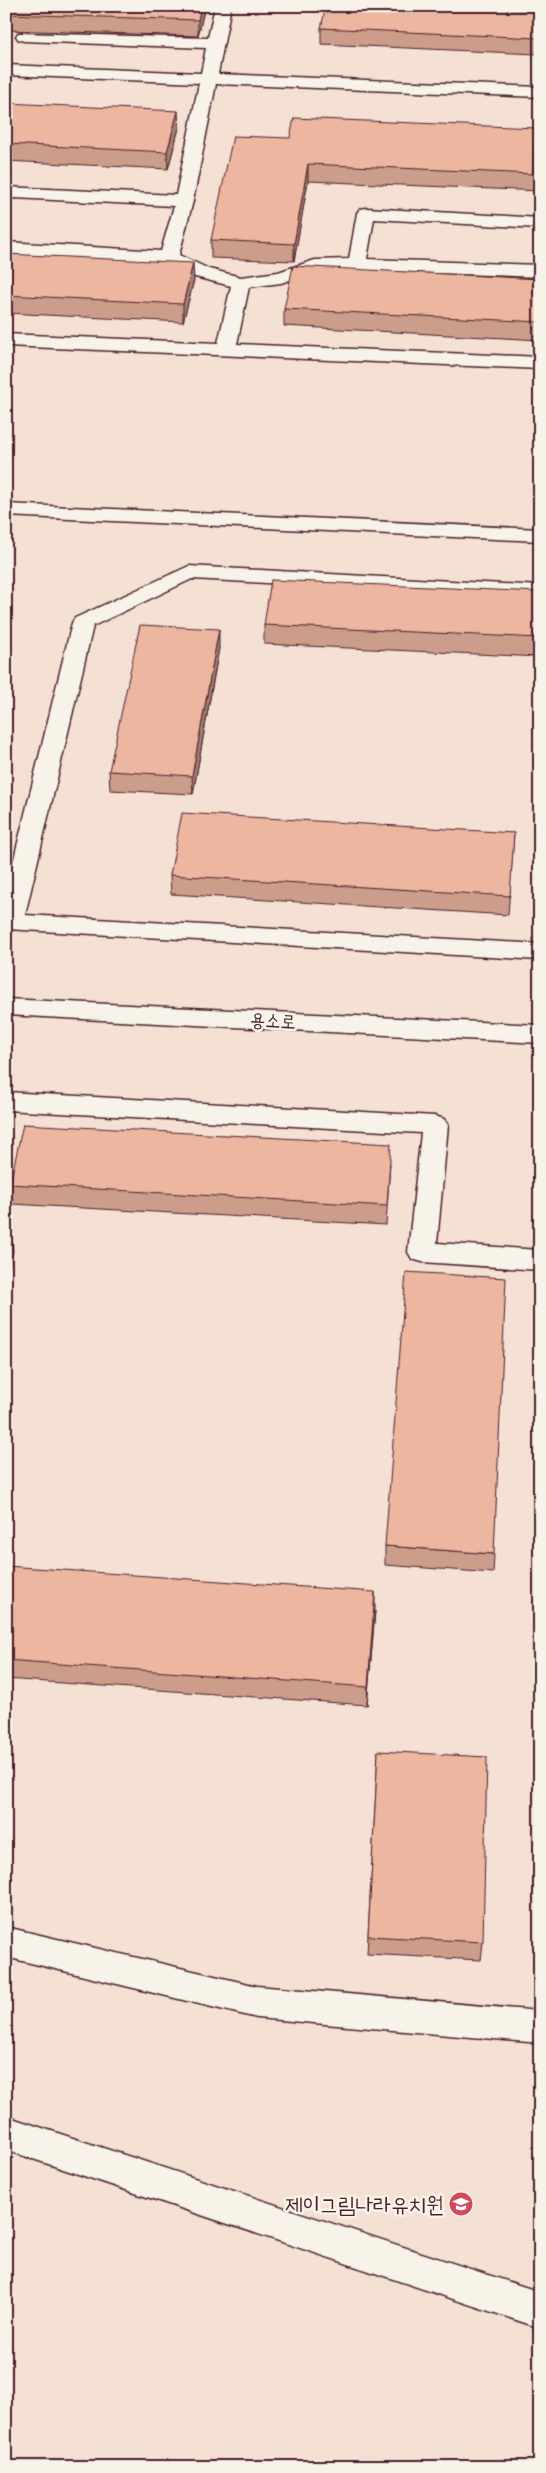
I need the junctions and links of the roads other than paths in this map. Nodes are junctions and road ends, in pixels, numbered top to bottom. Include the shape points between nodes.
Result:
1 (223, 6) edge
2 (24, 36) edge
3 (215, 43) junction
4 (6, 70) edge
5 (208, 78) junction
6 (540, 92) edge
7 (182, 112) dead end
8 (202, 113) junction
9 (6, 197) edge
10 (184, 201) junction
11 (540, 223) edge
12 (6, 248) edge
13 (169, 257) junction
14 (357, 264) junction
15 (540, 271) edge
16 (241, 282) junction
17 (6, 340) edge
18 (226, 350) junction
19 (540, 363) edge
20 (6, 510) edge
21 (540, 535) edge
22 (540, 592) edge
23 (540, 952) edge
24 (6, 1007) edge
25 (540, 1034) edge
26 (6, 1101) edge
27 (540, 1260) edge
28 (6, 1942) edge
29 (540, 2026) edge
30 (6, 2132) edge
31 (540, 2310) edge

1 - 3 street
2 - 3 street
3 - 5 street
4 - 5 street
5 - 6 street
5 - 8 street
7 - 8 street
8 - 10 street
9 - 10 street via 8,192
10 - 13 street
11 - 14 street via 366,214
12 - 13 street
13 - 16 street via 202,273
14 - 15 street
14 - 16 street via 315,266 281,277
16 - 18 street
17 - 18 street
18 - 19 street
20 - 21 street
22 - 23 street via 189,572 83,623 11,922
24 - 25 street, 용소로
26 - 27 street via 435,1125 422,1252
28 - 29 street via 257,2002
30 - 31 street

